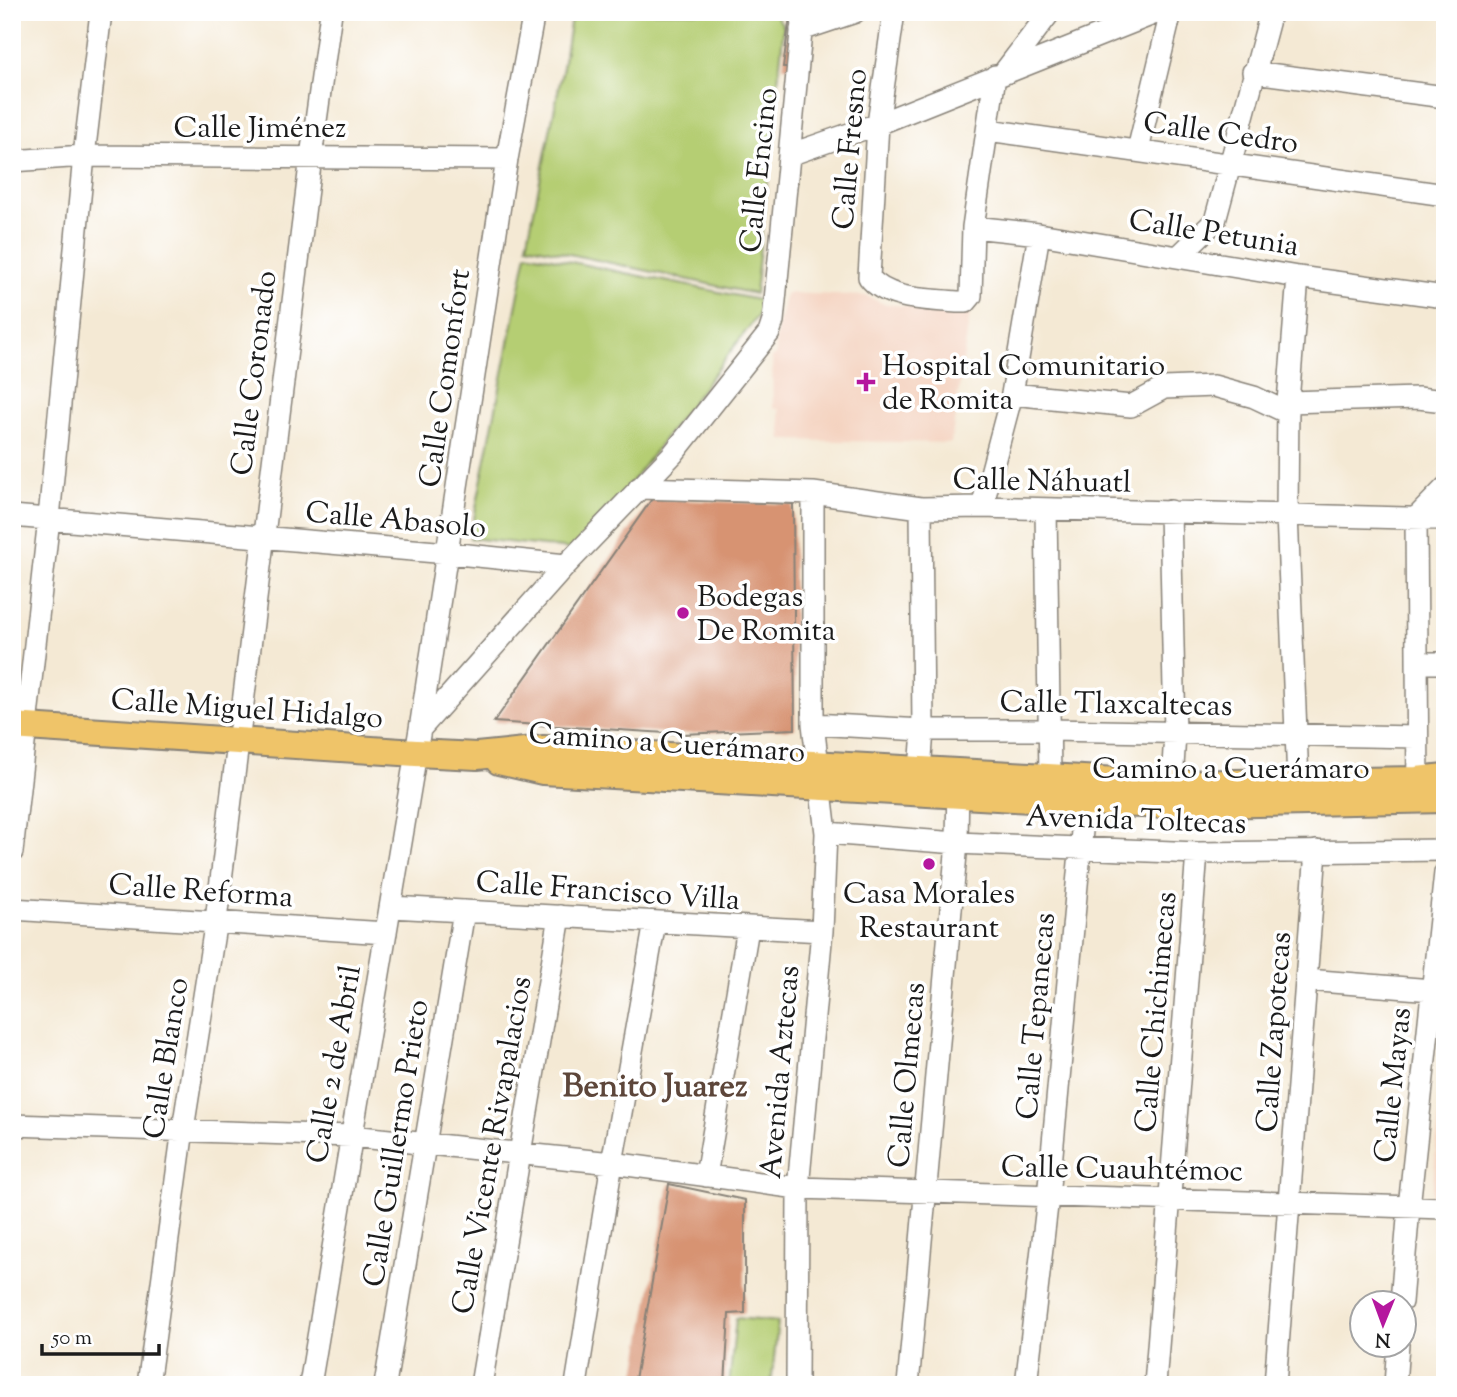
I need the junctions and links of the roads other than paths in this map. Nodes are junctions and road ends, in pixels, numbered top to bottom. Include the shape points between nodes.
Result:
1 (102, 12) edge
2 (331, 12) edge
3 (534, 12) edge
4 (855, 12) edge
5 (894, 12) edge
6 (1050, 12) edge
7 (1158, 12) edge
8 (1171, 12) edge
9 (1270, 12) edge
10 (802, 21) edge
11 (1253, 72) junction
12 (1000, 73) junction
13 (1445, 97) edge
14 (878, 124) junction
15 (988, 130) junction
16 (1138, 150) junction
17 (789, 155) junction
18 (84, 156) junction
19 (311, 157) junction
20 (507, 159) junction
21 (12, 161) edge
22 (1231, 163) junction
23 (1445, 195) edge
24 (973, 227) junction
25 (1039, 234) junction
26 (1179, 256) junction
27 (1298, 276) junction
28 (1445, 297) edge
29 (1012, 394) junction
30 (1445, 401) edge
31 (1288, 408) junction
32 (673, 454) junction
33 (639, 488) junction
34 (1445, 488) edge
35 (685, 489) junction
36 (813, 493) junction
37 (982, 507) junction
38 (921, 508) junction
39 (1046, 509) junction
40 (1170, 511) junction
41 (1287, 514) junction
42 (12, 516) edge
43 (49, 518) junction
44 (1416, 518) junction
45 (1445, 519) edge
46 (262, 538) junction
47 (448, 553) junction
48 (566, 565) junction
49 (1417, 663) junction
50 (1445, 663) edge
51 (813, 724) junction
52 (19, 727) edge
53 (923, 730) junction
54 (1050, 730) junction
55 (1175, 734) junction
56 (1297, 735) junction
57 (1417, 737) junction
58 (238, 741) junction
59 (418, 741) junction
60 (477, 756) joint
61 (920, 771) junction
62 (819, 776) junction
63 (1050, 776) junction
64 (1445, 777) edge
65 (1298, 781) junction
66 (958, 783) junction
67 (1085, 790) junction
68 (1418, 790) junction
69 (1171, 794) junction
70 (1445, 799) edge
71 (826, 833) junction
72 (957, 843) junction
73 (1080, 847) junction
74 (1445, 850) edge
75 (1316, 851) junction
76 (12, 852) edge
77 (1198, 853) junction
78 (1445, 873) edge
79 (391, 907) junction
80 (12, 909) edge
81 (464, 911) junction
82 (561, 916) junction
83 (216, 920) junction
84 (655, 922) junction
85 (748, 928) junction
86 (822, 931) junction
87 (386, 933) junction
88 (1307, 981) junction
89 (1432, 990) junction
90 (12, 1125) edge
91 (184, 1129) junction
92 (351, 1136) junction
93 (425, 1142) junction
94 (520, 1152) junction
95 (612, 1163) junction
96 (706, 1175) junction
97 (798, 1188) junction
98 (925, 1193) junction
99 (1048, 1197) junction
100 (1170, 1199) junction
101 (1290, 1202) junction
102 (1409, 1207) junction
103 (1445, 1208) edge
104 (1402, 1288) edge
105 (1397, 1358) edge
106 (148, 1385) edge
107 (310, 1385) edge
108 (385, 1385) edge
109 (481, 1385) edge
110 (576, 1385) edge
111 (797, 1385) edge
112 (908, 1385) edge
113 (1026, 1385) edge
114 (1155, 1385) edge
115 (1275, 1385) edge
116 (1395, 1385) edge

1 - 18 street
2 - 19 street, Calle Coronado
3 - 20 street, Calle Comonfort
4 - 10 street
5 - 14 street, Calle Fresno
6 - 12 street
7 - 12 street
8 - 16 street
9 - 11 street
10 - 17 street, Calle Encino
11 - 13 street
11 - 22 street
12 - 14 street
12 - 15 street
14 - 17 street
14 - 24 street, Calle Fresno via 869,277 877,288 966,302 971,296
15 - 16 street, Calle Cedro
15 - 24 street
16 - 22 street, Calle Cedro
17 - 32 street, Calle Encino via 769,333
18 - 19 street, Calle Jiménez
18 - 21 street, Calle Jiménez
18 - 43 street
19 - 20 street, Calle Jiménez
19 - 46 street, Calle Coronado
20 - 47 street, Calle Comonfort
22 - 23 street, Calle Cedro
22 - 26 street via 1214,221
24 - 25 street, Calle Petunia
25 - 26 street, Calle Petunia
25 - 29 street
26 - 27 street, Calle Petunia
27 - 28 street, Calle Petunia
27 - 31 street
29 - 31 street via 1131,406 1164,388 1214,386
29 - 37 street
30 - 31 street via 1418,398
31 - 41 street
32 - 33 street
32 - 35 street
33 - 35 street, Calle Náhuatl
33 - 48 street
34 - 44 street
35 - 36 street, Calle Náhuatl
36 - 38 street, Calle Náhuatl
36 - 51 street, Avenida Aztecas
37 - 38 street, Calle Náhuatl
37 - 39 street, Calle Náhuatl
38 - 53 street
39 - 40 street, Calle Náhuatl
39 - 54 street
40 - 41 street, Calle Náhuatl
40 - 55 street
41 - 44 street, Calle Náhuatl
41 - 56 street
42 - 43 street, Calle Abasolo
43 - 46 street, Calle Abasolo
43 - 52 street
44 - 45 street, Calle Náhuatl
44 - 49 street
46 - 47 street, Calle Abasolo
46 - 58 street, Calle Coronado
47 - 48 street, Calle Abasolo
47 - 59 street, Calle Comonfort
48 - 59 street
49 - 50 street
49 - 57 street
51 - 53 street, Calle Tlaxcaltecas
51 - 62 street, Avenida Aztecas
52 - 58 main road, Calle Miguel Hidalgo
52 - 76 street
53 - 54 street, Calle Tlaxcaltecas
53 - 61 street
54 - 55 street, Calle Tlaxcaltecas
54 - 63 street
55 - 56 street, Calle Tlaxcaltecas
55 - 69 street
56 - 57 street, Calle Tlaxcaltecas
56 - 65 street
57 - 68 street
58 - 59 main road, Calle Miguel Hidalgo
58 - 83 street, Calle Blanco
59 - 60 main road, Calle Miguel Hidalgo
59 - 79 street, Calle 2 de Abril
60 - 62 main road, Camino a Cuerámaro via 543,771
61 - 62 main road, Camino a Cuerámaro
61 - 66 main road, Camino a Cuerámaro
62 - 66 main road, Camino a Cuerámaro
62 - 71 street, Avenida Aztecas
63 - 66 main road, Camino a Cuerámaro
63 - 67 main road, Camino a Cuerámaro
64 - 68 main road, Camino a Cuerámaro
65 - 68 main road, Camino a Cuerámaro
65 - 69 main road, Camino a Cuerámaro
66 - 67 main road, Camino a Cuerámaro
66 - 72 street, Calle Olmecas
67 - 69 main road, Camino a Cuerámaro
67 - 73 street, Calle Tepanecas
68 - 69 main road, Camino a Cuerámaro
68 - 70 main road, Camino a Cuerámaro
71 - 72 street, Avenida Toltecas
71 - 86 street, Avenida Aztecas
72 - 73 street, Avenida Toltecas
72 - 98 street, Calle Olmecas
73 - 77 street, Avenida Toltecas
73 - 99 street, Calle Tepanecas
74 - 75 street, Avenida Toltecas
75 - 77 street, Avenida Toltecas
75 - 88 street, Calle Zapotecas
77 - 100 street, Calle Chichimecas
78 - 89 street, Calle Mayas
79 - 81 street, Calle Francisco Villa
79 - 87 street, Calle 2 de Abril
80 - 83 street, Calle Reforma
81 - 82 street, Calle Francisco Villa
81 - 93 street, Calle Guillermo Prieto
82 - 84 street, Calle Francisco Villa
82 - 94 street, Calle Vicente Rivapalacios
83 - 87 street, Calle Reforma
83 - 91 street, Calle Blanco
84 - 85 street, Calle Francisco Villa
84 - 95 street
85 - 86 street, Calle Francisco Villa
85 - 96 street
86 - 97 street, Avenida Aztecas
87 - 92 street, Calle 2 de Abril
88 - 89 street
88 - 101 street, Calle Zapotecas
89 - 102 street, Calle Mayas
90 - 91 street, Calle Cuauhtémoc
91 - 92 street, Calle Cuauhtémoc
91 - 106 street, Calle Blanco
92 - 93 street, Calle Cuauhtémoc
92 - 107 street, Calle 2 de Abril
93 - 94 street, Calle Cuauhtémoc
93 - 108 street, Calle Guillermo Prieto
94 - 95 street, Calle Cuauhtémoc
94 - 109 street, Calle Vicente Rivapalacios
95 - 96 street, Calle Cuauhtémoc
95 - 110 street
96 - 97 street, Calle Cuauhtémoc
97 - 98 street, Calle Cuauhtémoc
97 - 111 street, Avenida Aztecas
98 - 99 street, Calle Cuauhtémoc
98 - 112 street, Calle Olmecas
99 - 100 street, Calle Cuauhtémoc
99 - 113 street, Calle Tepanecas
100 - 101 street, Calle Cuauhtémoc
100 - 114 street, Calle Chichimecas
101 - 102 street, Calle Cuauhtémoc
101 - 115 street, Calle Zapotecas
102 - 103 street, Calle Cuauhtémoc
102 - 104 street, Calle Mayas
105 - 116 street

